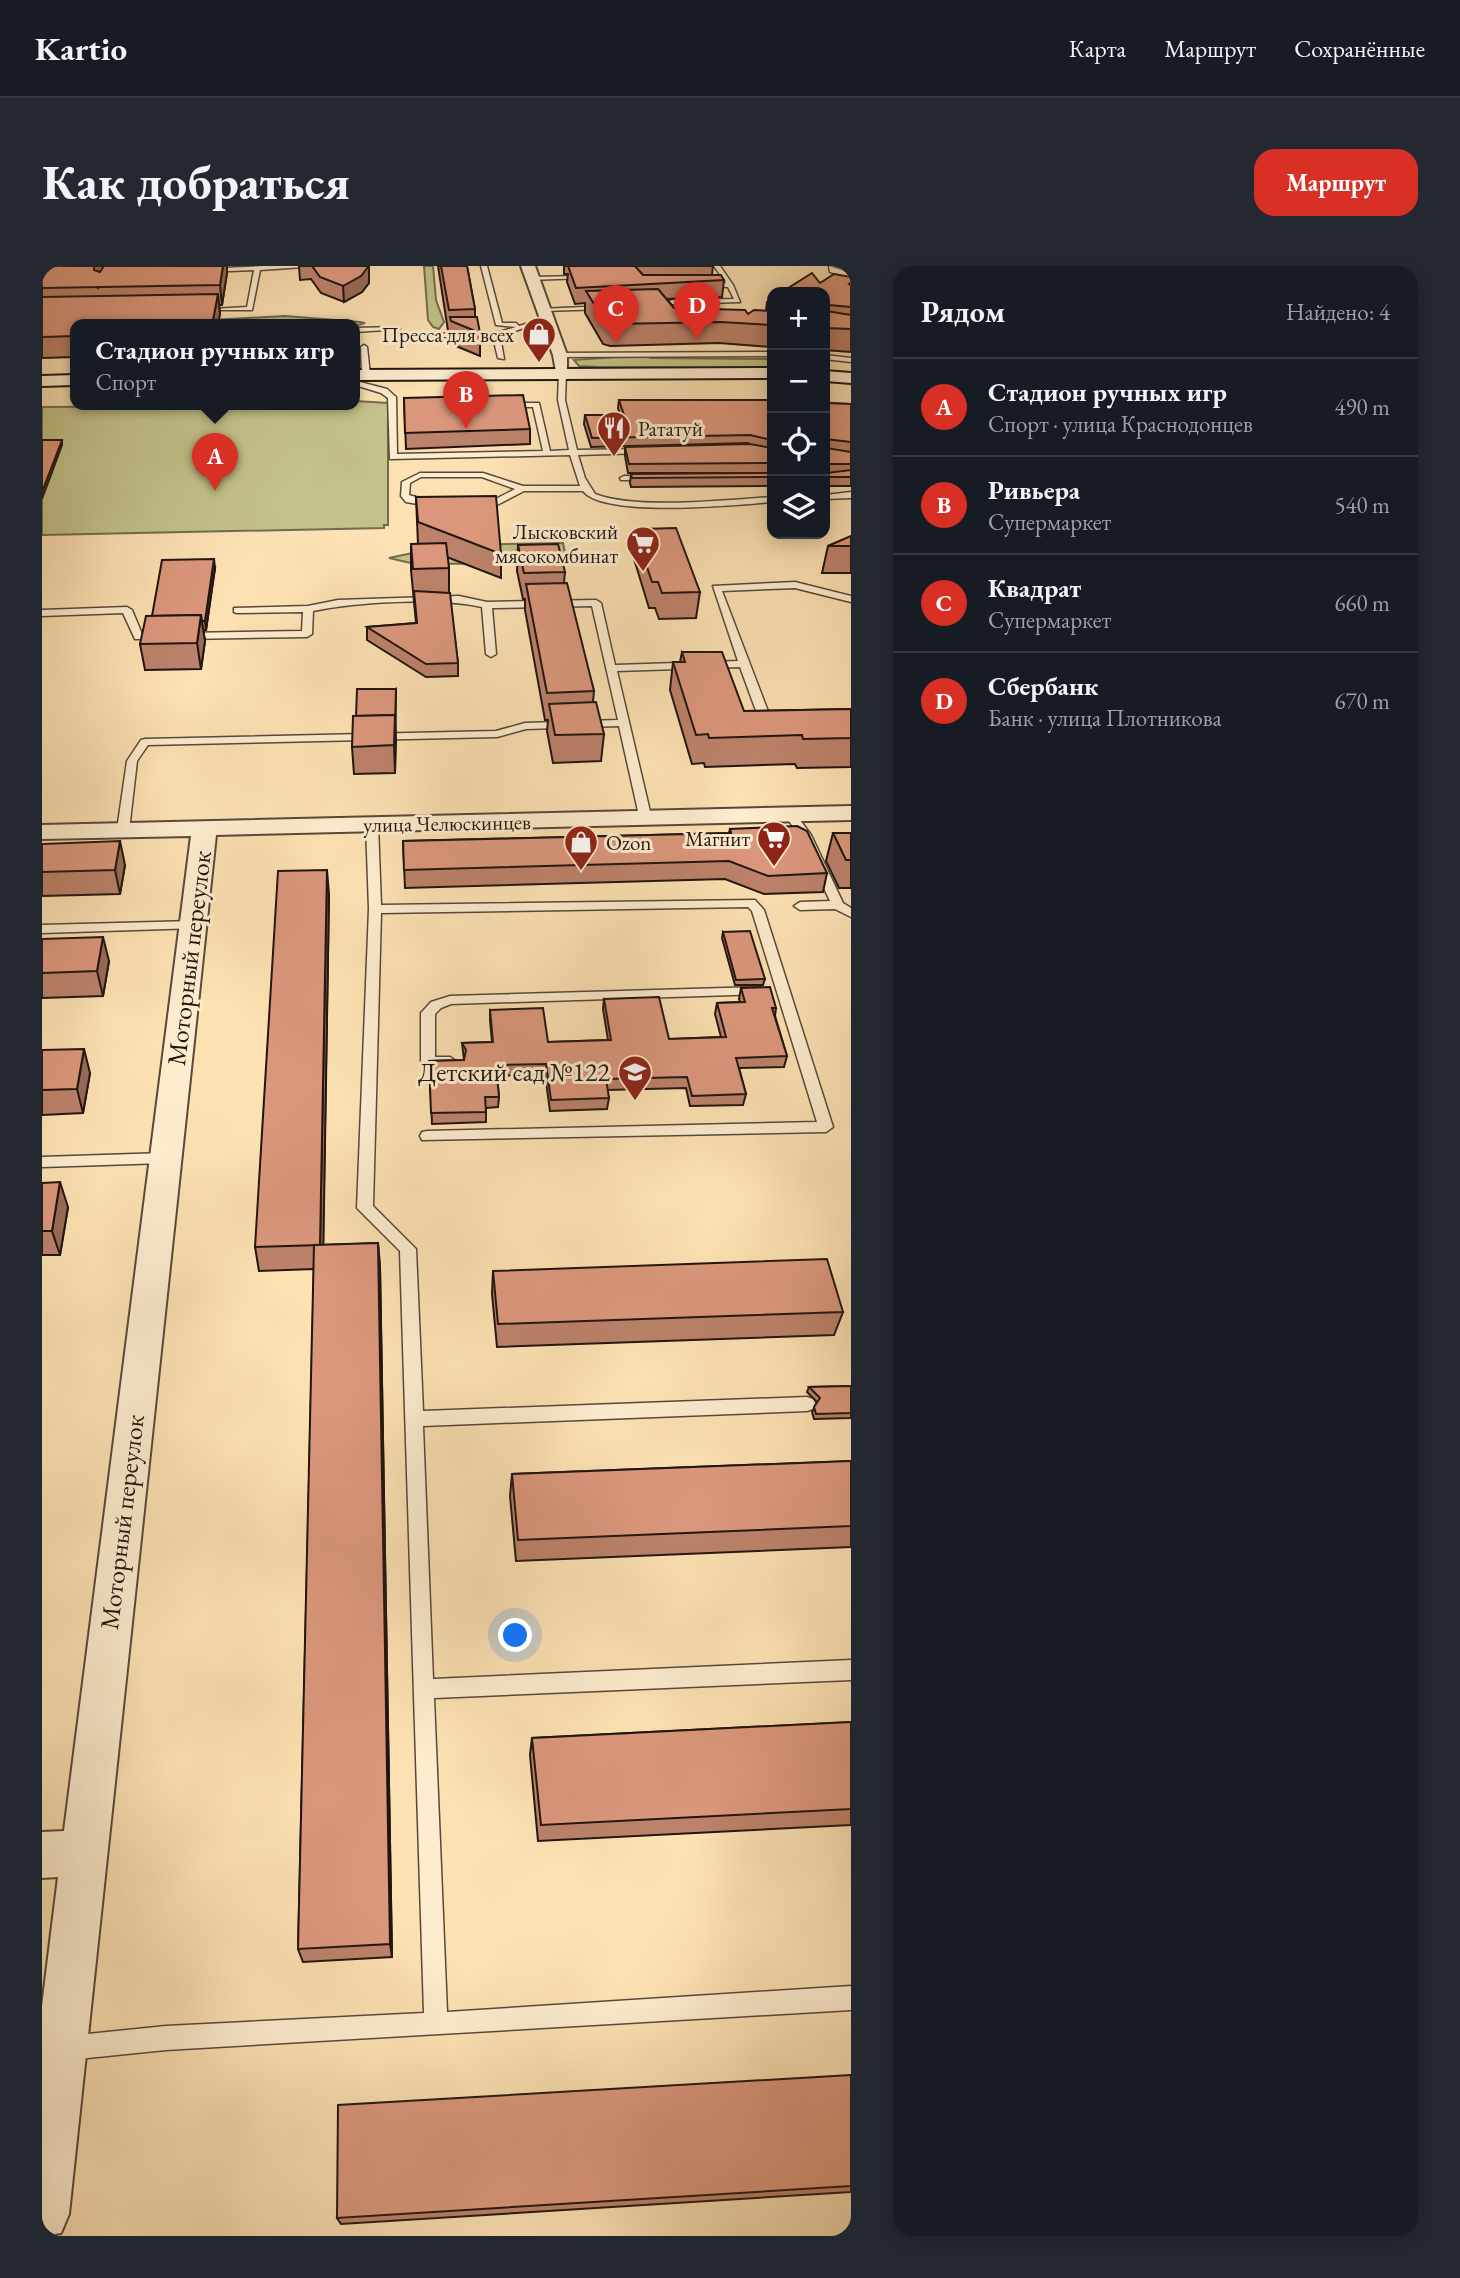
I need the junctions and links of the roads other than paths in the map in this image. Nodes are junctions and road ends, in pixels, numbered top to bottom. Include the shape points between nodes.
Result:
1 (315, 266) edge
2 (484, 266) edge
3 (717, 266) edge
4 (832, 266) edge
5 (257, 269) junction
6 (201, 270) edge
7 (530, 272) edge
8 (851, 275) edge
9 (582, 278) edge
10 (730, 285) junction
11 (692, 286) dead end
12 (646, 306) edge
13 (659, 306) junction
14 (609, 307) edge
15 (543, 309) junction
16 (182, 310) edge
17 (665, 316) edge
18 (533, 324) junction
19 (549, 324) junction
20 (397, 329) dead end
21 (360, 332) edge
22 (496, 334) junction
23 (417, 336) dead end
24 (364, 347) dead end
25 (767, 354) edge
26 (560, 355) junction
27 (502, 358) dead end
28 (830, 358) edge
29 (851, 360) edge
30 (360, 368) edge
31 (767, 373) edge
32 (562, 374) junction
33 (830, 376) edge
34 (851, 378) edge
35 (360, 379) edge
36 (70, 380) edge
37 (360, 380) edge
38 (42, 381) edge
39 (42, 388) edge
40 (70, 388) edge
41 (393, 397) joint
42 (497, 405) edge
43 (393, 407) junction
44 (406, 407) edge
45 (655, 451) edge
46 (547, 453) junction
47 (574, 453) junction
48 (624, 478) dead end
49 (664, 478) edge
50 (584, 488) junction
51 (522, 489) junction
52 (851, 495) edge
53 (830, 497) edge
54 (767, 500) edge
55 (444, 505) edge
56 (458, 505) edge
57 (851, 599) edge
58 (487, 605) junction
59 (308, 609) junction
60 (237, 610) dead end
61 (42, 613) edge
62 (491, 654) dead end
63 (744, 664) junction
64 (611, 668) junction
65 (624, 723) junction
66 (779, 727) edge
67 (851, 813) edge
68 (790, 814) junction
69 (646, 820) junction
70 (372, 825) junction
71 (204, 829) junction
72 (123, 830) junction
73 (42, 832) edge
74 (838, 905) junction
75 (800, 906) dead end
76 (375, 909) junction
77 (851, 913) edge
78 (193, 925) junction
79 (42, 929) edge
80 (784, 991) junction
81 (456, 1061) edge
82 (426, 1136) dead end
83 (165, 1158) junction
84 (42, 1162) edge
85 (807, 1404) dead end
86 (413, 1419) junction
87 (851, 1670) edge
88 (425, 1689) junction
89 (63, 1854) edge
90 (851, 1997) edge
91 (436, 2024) junction
92 (62, 2049) junction
93 (42, 2214) edge

1 - 5 lane
2 - 18 lane via 499,325
3 - 10 lane
4 - 8 lane via 832,271
5 - 6 lane
5 - 16 lane via 250,309
7 - 9 lane
7 - 15 street
10 - 11 lane
10 - 13 lane via 738,301
12 - 13 lane
13 - 17 lane
14 - 15 lane
15 - 19 street
18 - 19 lane
18 - 22 lane
19 - 26 street
20 - 21 lane
22 - 23 lane
22 - 27 lane
24 - 30 lane
25 - 26 lane
26 - 32 street
28 - 29 lane
31 - 32 main road
32 - 35 main road via 537,379
32 - 47 lane via 559,389
33 - 34 main road
36 - 38 main road
37 - 41 lane
39 - 40 main road
41 - 43 lane
42 - 46 lane via 536,405
43 - 44 lane
43 - 46 lane via 393,457
45 - 47 lane
46 - 47 lane
47 - 50 lane
48 - 49 lane
50 - 51 lane
50 - 54 lane via 594,499 614,504
51 - 55 lane via 483,475 432,474 406,482 409,500
51 - 56 lane via 494,503
52 - 53 lane
57 - 63 lane via 795,585 716,588
58 - 59 lane via 459,598 338,603
58 - 62 lane
58 - 64 lane via 596,603
59 - 60 lane
59 - 61 lane via 307,634 151,637 138,637 127,610
63 - 64 lane
63 - 66 lane via 767,727
64 - 65 lane
65 - 69 lane
65 - 72 lane via 525,726 497,734 145,742 132,761
67 - 68 street, улица Челюскинцев
68 - 69 street, улица Челюскинцев
68 - 74 lane
69 - 70 street, улица Челюскинцев
70 - 71 street, улица Челюскинцев
70 - 76 lane
71 - 72 street, улица Челюскинцев
71 - 78 street, Моторный переулок
72 - 73 street, улица Челюскинцев
74 - 75 lane
74 - 77 lane
76 - 80 lane via 751,903 758,910
76 - 86 lane via 365,1208 408,1249
78 - 79 lane
78 - 83 street, Моторный переулок
80 - 81 lane via 450,1000 428,1013 428,1062
80 - 82 lane via 826,1127
83 - 84 lane
83 - 89 street, Моторный переулок
85 - 86 lane
86 - 88 lane
87 - 88 lane
88 - 91 lane
89 - 92 street, Моторный переулок
90 - 91 lane
91 - 92 lane via 166,2038
92 - 93 street, Моторный переулок

